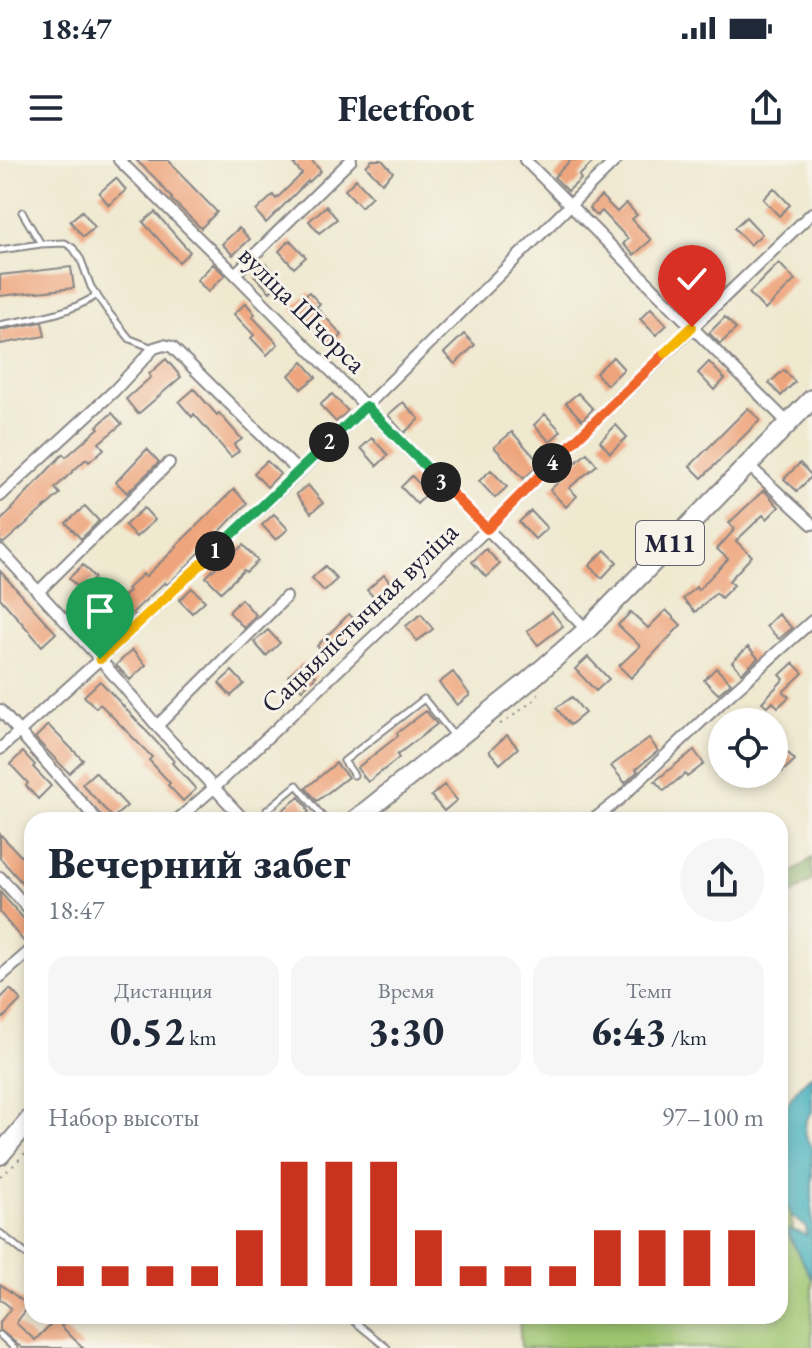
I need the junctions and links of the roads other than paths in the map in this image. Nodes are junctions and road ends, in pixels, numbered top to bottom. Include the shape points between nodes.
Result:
1 (119, 160) edge
2 (351, 160) edge
3 (525, 160) edge
4 (616, 160) edge
5 (571, 205) junction
6 (22, 212) dead end
7 (812, 213) edge
8 (41, 244) junction
9 (0, 250) edge
10 (235, 274) junction
11 (97, 295) junction
12 (0, 325) edge
13 (692, 327) junction
14 (154, 348) junction
15 (812, 399) edge
16 (366, 406) junction
17 (788, 423) junction
18 (169, 463) dead end
19 (747, 464) junction
20 (299, 472) junction
21 (0, 496) edge
22 (812, 524) edge
23 (487, 529) junction
24 (0, 550) edge
25 (38, 592) junction
26 (286, 597) dead end
27 (812, 621) edge
28 (587, 630) junction
29 (100, 659) junction
30 (0, 710) edge
31 (157, 726) junction
32 (20, 733) junction
33 (457, 740) junction
34 (0, 749) edge
35 (354, 775) dead end
36 (215, 787) junction
37 (267, 810) dead end
38 (90, 812) edge
39 (186, 812) edge
40 (237, 812) edge
41 (319, 812) edge
42 (365, 812) edge
43 (603, 812) edge
44 (0, 877) edge
45 (24, 904) edge
46 (24, 956) edge
47 (0, 977) edge
48 (24, 1126) edge
49 (0, 1155) edge
50 (0, 1233) edge
51 (24, 1252) edge
52 (358, 1324) edge
53 (0, 1335) edge
54 (14, 1348) edge
55 (387, 1348) edge

1 - 10 street, вуліца Шчорса
2 - 10 street
3 - 5 street
4 - 5 street
5 - 13 street
5 - 16 street
6 - 8 lane
7 - 13 street, Сацыялістычная вуліца
8 - 9 lane
8 - 11 lane via 73,248
10 - 16 street, вуліца Шчорса
11 - 12 lane via 64,312
11 - 14 lane via 130,339
13 - 17 street
13 - 23 street, Сацыялістычная вуліца
14 - 20 street via 172,347
14 - 21 street
15 - 17 highway, М11
16 - 20 street
16 - 23 street, вуліца Шчорса
17 - 19 highway, М11
18 - 25 street
19 - 22 street
19 - 28 highway, М11
20 - 29 street
23 - 28 street, вуліца Шчорса
23 - 36 street, Сацыялістычная вуліца
24 - 25 street
25 - 29 street
26 - 31 street
27 - 43 street
28 - 33 highway, М11
29 - 31 street
29 - 32 street
30 - 32 street
31 - 36 street
32 - 34 street
32 - 38 street
33 - 35 lane via 424,699 344,761
33 - 42 highway, М11
36 - 39 street, Сацыялістычная вуліца
36 - 40 street
37 - 41 lane via 297,785
44 - 45 street
46 - 47 street
48 - 49 highway
50 - 51 lane
52 - 55 lane
53 - 54 lane

